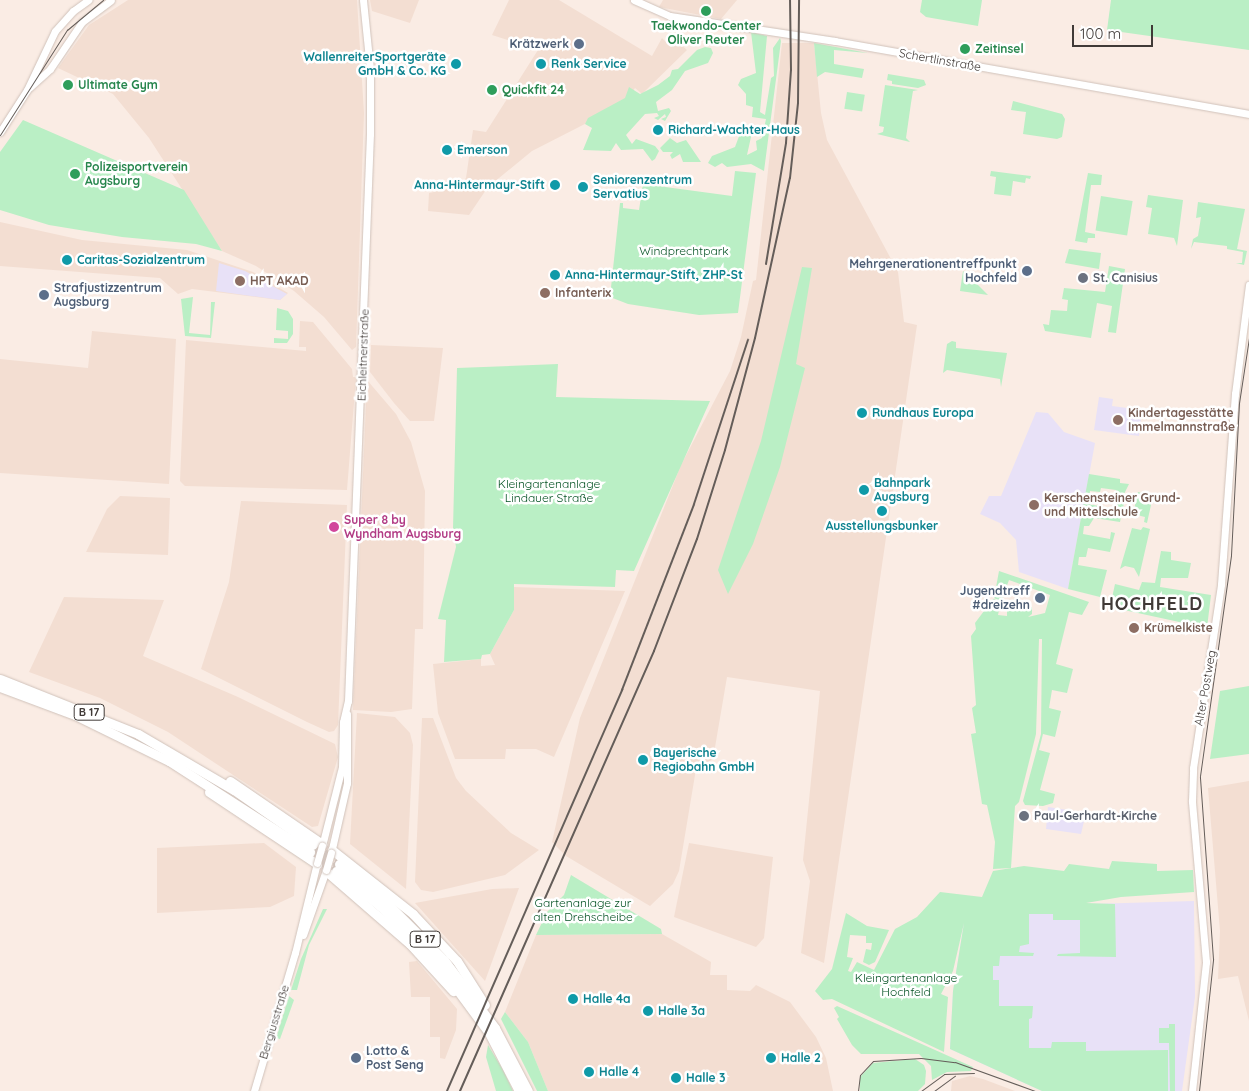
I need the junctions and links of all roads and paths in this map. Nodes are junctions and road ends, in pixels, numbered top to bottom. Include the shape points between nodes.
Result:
1 (88, 0) edge
2 (111, 0) edge
3 (363, 0) edge
4 (634, 0) edge
5 (27, 90) junction
6 (1249, 114) edge
7 (0, 132) edge
8 (1249, 285) edge
9 (0, 679) edge
10 (0, 688) edge
11 (347, 711) junction
12 (172, 758) junction
13 (317, 847) junction
14 (331, 852) junction
15 (317, 864) junction
16 (332, 869) junction
17 (295, 953) junction
18 (492, 1031) junction
19 (254, 1091) edge
20 (519, 1091) edge
21 (528, 1091) edge
22 (1192, 1091) edge

1 - 5 street via 73,11 55,32
2 - 5 street via 82,22 50,69
3 - 11 street, Eichleitnerstraße via 370,69 370,134
4 - 6 street, Schertlinstraße via 670,16 820,38
5 - 7 street
8 - 22 street, Alter Postweg via 1234,394 1221,584 1193,768 1206,962
9 - 12 highway, B 17 via 78,708
10 - 12 highway, B 17 via 75,715
11 - 13 street, Eichleitnerstraße via 343,722 342,767
11 - 14 street, Eichleitnerstraße via 347,783
12 - 13 highway, B 17
12 - 13 highway via 236,784
12 - 15 highway via 196,783
13 - 14 street
13 - 15 street, Bergiusstraße, bridge
14 - 16 street, Bergiusstraße, bridge
14 - 18 highway via 395,899 439,942 478,991
15 - 16 street
15 - 17 street, Bergiusstraße
16 - 17 street, Bergiusstraße
16 - 18 highway via 410,944
16 - 18 highway, B 17 via 384,900 425,939 462,982
17 - 19 street, Bergiusstraße
18 - 20 highway, B 17
18 - 21 highway, B 17

